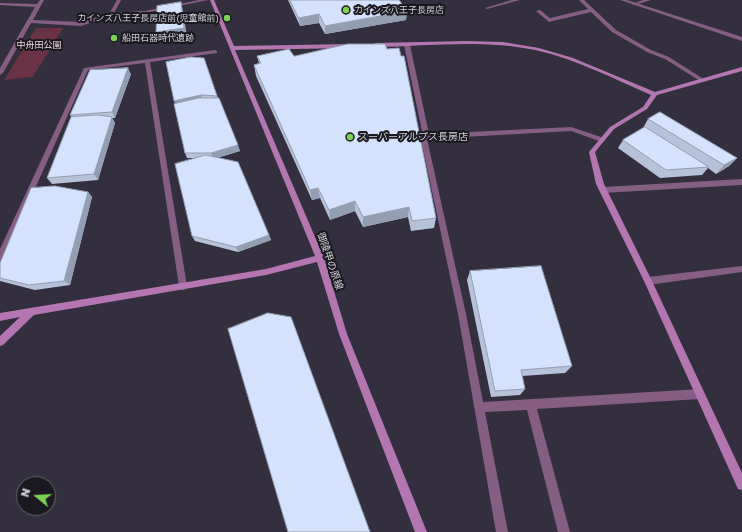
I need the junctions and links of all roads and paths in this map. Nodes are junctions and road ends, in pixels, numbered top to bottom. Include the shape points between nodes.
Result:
1 (42, 0) edge
2 (119, 0) edge
3 (206, 0) edge
4 (212, 0) edge
5 (518, 0) edge
6 (581, 0) edge
7 (622, 0) edge
8 (649, 0) edge
9 (0, 4) edge
10 (634, 4) junction
11 (38, 6) junction
12 (488, 8) dead end
13 (592, 10) junction
14 (538, 11) dead end
15 (111, 15) junction
16 (29, 22) junction
17 (742, 39) edge
18 (372, 45) edge
19 (407, 45) junction
20 (356, 46) edge
21 (232, 48) junction
22 (215, 52) dead end
23 (147, 61) junction
24 (742, 69) edge
25 (0, 73) edge
26 (702, 80) junction
27 (655, 94) junction
28 (426, 136) junction
29 (602, 140) junction
30 (742, 182) edge
31 (603, 190) junction
32 (0, 258) edge
33 (320, 258) junction
34 (742, 269) edge
35 (648, 281) junction
36 (183, 286) junction
37 (31, 313) junction
38 (0, 317) edge
39 (0, 342) edge
40 (700, 394) junction
41 (531, 405) junction
42 (480, 407) junction
43 (742, 485) edge
44 (421, 532) edge
45 (502, 532) edge
46 (564, 532) edge

1 - 11 street
2 - 15 street
3 - 15 street via 145,12
4 - 21 street, 御陵甲の原線
5 - 12 street
6 - 13 street
7 - 10 street
8 - 10 street
9 - 11 street
10 - 17 street
11 - 16 street
13 - 14 street via 549,20
13 - 26 street via 614,31 667,58
15 - 16 street via 81,24
16 - 25 street
18 - 19 street
19 - 27 street via 478,43 521,46 572,60
19 - 28 street
20 - 21 street
21 - 33 street, 御陵甲の原線
22 - 23 street
23 - 32 street via 86,69
23 - 36 street
24 - 26 street
26 - 27 street
27 - 29 street via 645,108 612,128
28 - 29 street via 572,129
28 - 42 street via 424,139
29 - 31 street via 592,152
30 - 31 street
31 - 35 street
33 - 36 street via 266,272
33 - 44 street, 御陵甲の原線 via 343,334
34 - 35 street
35 - 40 street
36 - 37 street
37 - 38 street
37 - 39 street
40 - 41 street
40 - 43 street
41 - 42 street
41 - 46 street
42 - 45 street

